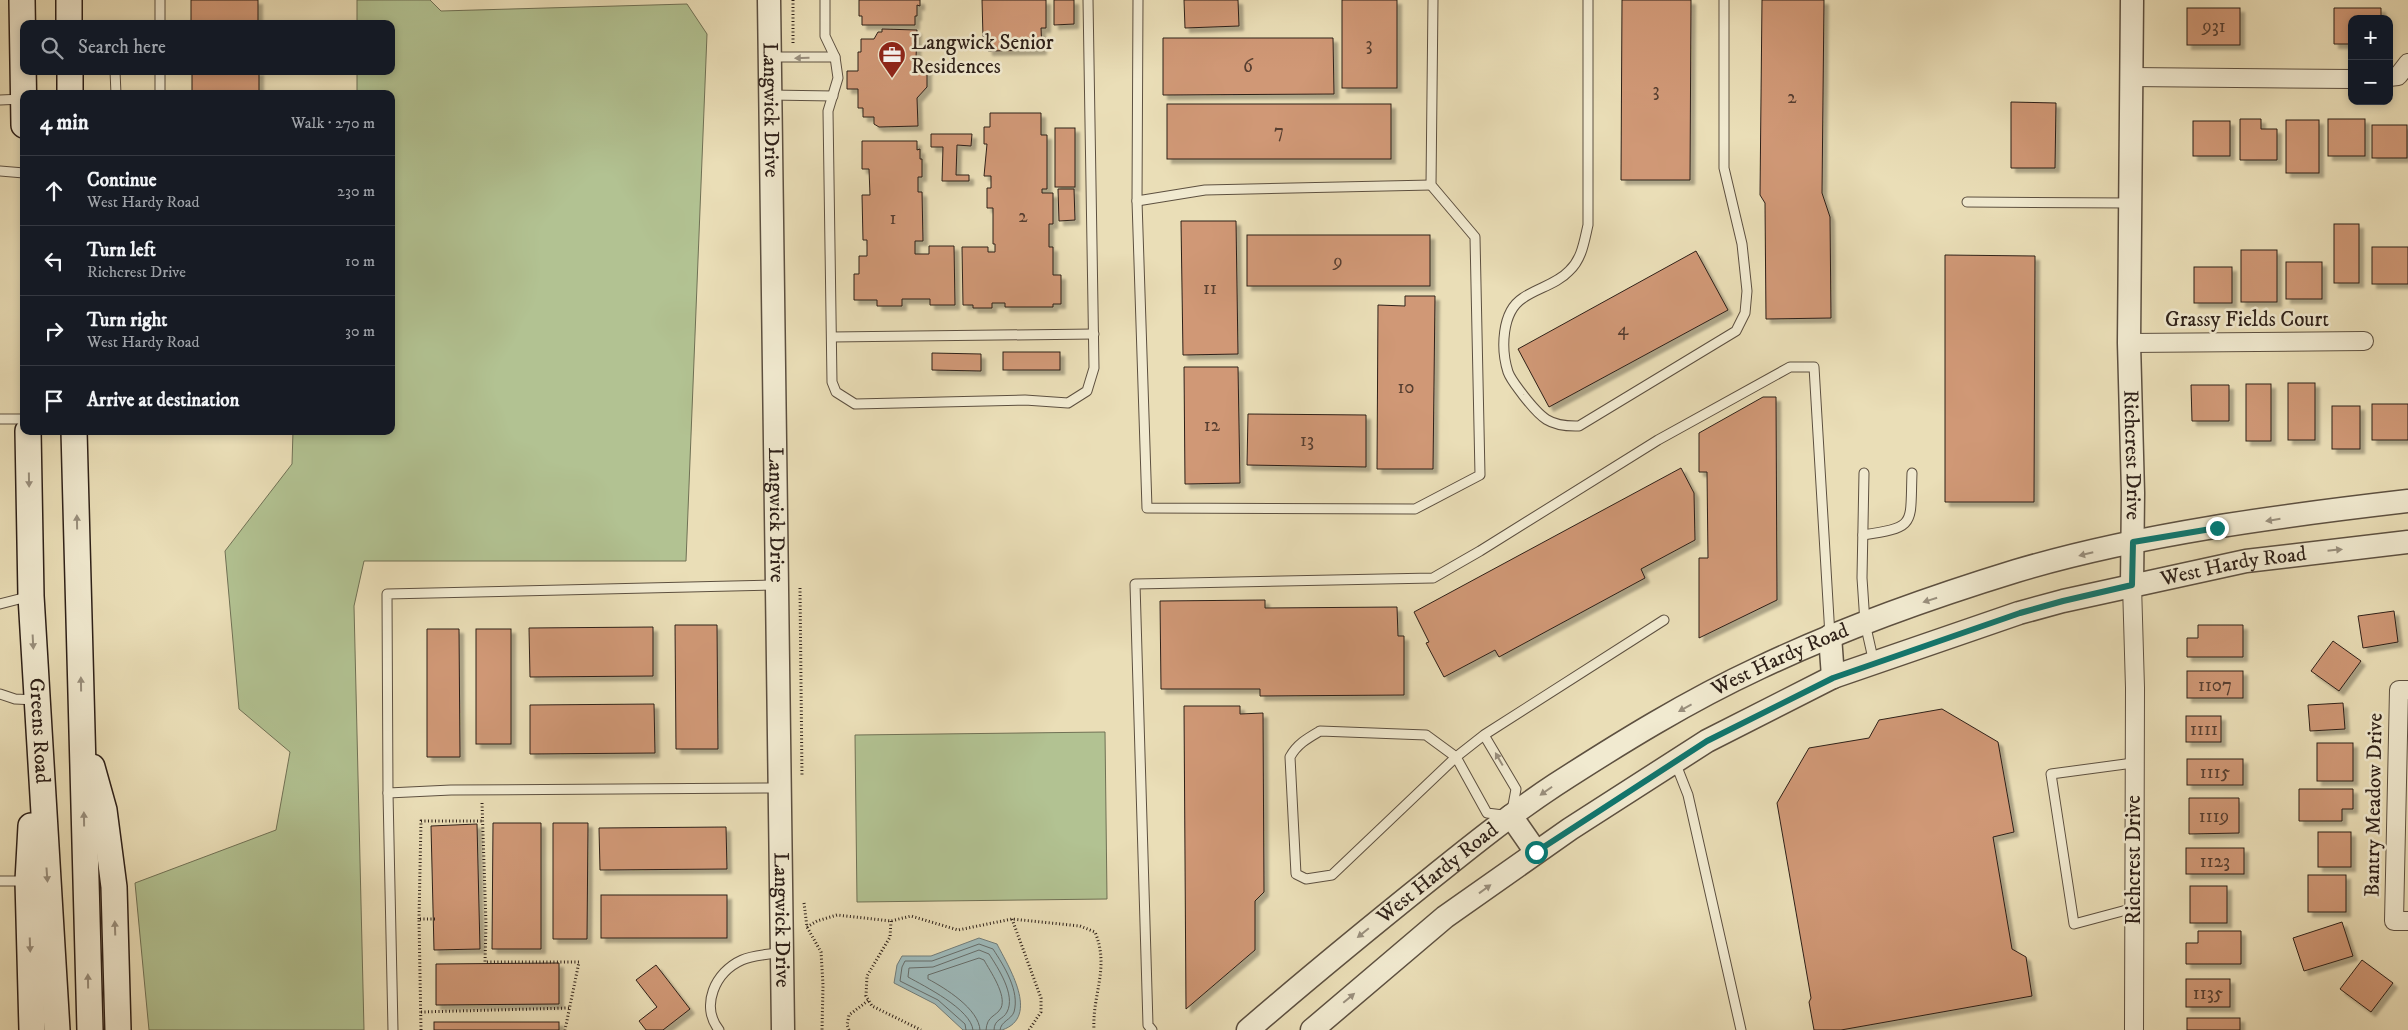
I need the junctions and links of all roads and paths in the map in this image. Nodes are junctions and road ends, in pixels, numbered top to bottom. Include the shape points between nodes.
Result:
1 (22, 0) edge
2 (69, 0) edge
3 (160, 0) edge
4 (768, 0) edge
5 (792, 0) edge
6 (825, 0) edge
7 (1088, 0) edge
8 (1138, 0) edge
9 (1433, 0) edge
10 (1588, 0) edge
11 (1724, 0) edge
12 (2132, 0) edge
13 (22, 20) edge
14 (69, 20) edge
15 (160, 20) edge
16 (769, 57) junction
17 (835, 57) junction
18 (793, 58) junction
19 (2408, 63) edge
20 (23, 75) edge
21 (70, 75) edge
22 (115, 75) edge
23 (160, 75) edge
24 (2131, 77) junction
25 (2393, 77) edge
26 (2348, 78) edge
27 (23, 90) edge
28 (70, 90) edge
29 (116, 90) edge
30 (160, 90) edge
31 (770, 95) junction
32 (833, 96) junction
33 (20, 99) edge
34 (0, 100) edge
35 (0, 171) edge
36 (20, 172) edge
37 (1431, 185) junction
38 (1137, 201) junction
39 (1967, 202) dead end
40 (2132, 204) junction
41 (1094, 334) junction
42 (832, 337) junction
43 (2364, 341) dead end
44 (2130, 343) junction
45 (0, 419) edge
46 (20, 420) edge
47 (28, 435) edge
48 (74, 435) edge
49 (1864, 473) dead end
50 (1912, 473) dead end
51 (2408, 501) edge
52 (1862, 535) junction
53 (2133, 542) junction
54 (2408, 542) edge
55 (800, 580) dead end
56 (778, 584) junction
57 (2132, 585) junction
58 (31, 596) junction
59 (0, 604) edge
60 (1664, 620) dead end
61 (1865, 623) junction
62 (1830, 636) junction
63 (1874, 663) junction
64 (1833, 678) junction
65 (2404, 690) edge
66 (0, 694) edge
67 (36, 711) junction
68 (82, 733) junction
69 (1484, 734) junction
70 (1456, 757) junction
71 (1675, 762) junction
72 (2133, 763) junction
73 (802, 779) dead end
74 (780, 788) junction
75 (481, 790) junction
76 (388, 793) junction
77 (1511, 816) junction
78 (483, 821) junction
79 (1536, 852) junction
80 (0, 881) edge
81 (28, 881) junction
82 (803, 898) dead end
83 (2134, 908) junction
84 (419, 919) junction
85 (435, 919) dead end
86 (1012, 919) junction
87 (890, 921) junction
88 (2401, 921) edge
89 (807, 927) junction
90 (783, 952) junction
91 (868, 1000) junction
92 (569, 1008) junction
93 (421, 1012) junction
94 (32, 1030) edge
95 (57, 1030) edge
96 (90, 1030) edge
97 (118, 1030) edge
98 (393, 1030) edge
99 (421, 1030) edge
100 (565, 1030) edge
101 (719, 1030) edge
102 (783, 1030) edge
103 (822, 1030) edge
104 (849, 1030) edge
105 (921, 1030) edge
106 (1029, 1030) edge
107 (1094, 1030) edge
108 (1152, 1030) edge
109 (1248, 1030) edge
110 (1312, 1030) edge
111 (1741, 1030) edge
112 (2134, 1030) edge

1 - 13 main road
2 - 14 main road
3 - 15 lane
4 - 16 street, Langwick Drive
5 - 18 path
6 - 17 lane via 825,36
7 - 41 lane
8 - 38 lane
9 - 37 lane
10 - 11 lane via 1588,226 1582,250 1569,272 1517,302 1506,320 1509,374 1536,412 1561,427 1579,426 1736,331 1742,322 1747,305 1742,244 1724,168
12 - 24 street, Richcrest Drive
16 - 18 lane
16 - 31 street, Langwick Drive
17 -> 18 lane
17 - 32 lane via 838,78
19 - 25 street via 2398,76
20 - 27 main road
21 - 28 main road
22 - 29 lane
23 - 30 lane
24 - 26 street
24 - 40 street, Richcrest Drive
31 - 32 lane
31 - 56 street, Langwick Drive
32 - 42 lane via 828,111
33 - 34 lane
35 - 36 lane
37 - 38 lane via 1205,190
37 - 38 lane via 1474,237 1480,475 1415,509 1147,508
39 - 40 lane
40 - 44 street, Richcrest Drive
41 - 42 lane
41 - 42 lane via 1091,382 1087,391 1068,403 1026,400 855,404 836,392 832,382
43 - 44 street, Grassy Fields Court
44 - 53 street, Richcrest Drive
45 - 46 lane
47 -> 58 main road, Greens Road
68 -> 48 main road, Greens Road
49 - 52 lane
50 - 52 lane via 1909,519 1896,530
51 -> 53 street, West Hardy Road
52 - 61 lane
53 - 57 street, Richcrest Drive
53 -> 61 street, West Hardy Road via 2018,571
57 -> 54 street, West Hardy Road via 2246,561
55 - 73 path
56 - 74 street, Langwick Drive
56 - 76 lane via 386,594
57 - 63 street, West Hardy Road via 2020,613
57 - 72 street, Richcrest Drive
58 - 59 lane
58 -> 67 main road, Greens Road
60 - 69 lane
61 - 62 street, West Hardy Road
61 - 63 lane
62 - 64 street
62 -> 77 street, West Hardy Road via 1756,669 1610,750
62 - 108 lane via 1814,367 1790,367 1658,440 1433,578 1135,584 1148,1025
63 - 64 street, West Hardy Road
64 - 71 street, West Hardy Road via 1707,741
65 - 88 street, Bantry Meadow Drive
66 - 67 lane
67 - 81 main road
67 -> 95 main road, Greens Road
96 -> 68 main road, Greens Road
97 -> 68 main road via 112,878 104,810
69 - 70 lane
77 -> 69 lane via 1516,789
70 - 70 lane via 1426,735 1320,731 1306,739 1290,757 1296,874 1306,879 1332,875
70 - 77 lane via 1487,813
71 - 79 street, West Hardy Road
71 - 111 lane via 1688,795
72 - 83 street, Richcrest Drive
72 - 83 lane via 2052,774 2074,924
74 - 75 lane
74 - 90 street, Langwick Drive
75 - 76 lane
75 - 78 path
76 - 98 lane
77 - 79 street
77 -> 109 street, West Hardy Road via 1387,913
78 - 84 path via 421,821
78 - 92 path via 485,962 579,962
110 -> 79 street, West Hardy Road via 1445,917
80 - 81 lane
81 -> 94 main road
82 - 89 path
83 - 112 street, Richcrest Drive
84 - 85 path
84 - 93 path
86 - 87 path via 958,930 911,916
86 - 106 path via 1041,998 1041,1012
86 - 107 path via 1080,926 1096,932 1102,948 1102,968
87 - 89 path via 837,916
87 - 91 path via 890,937 867,976
89 - 103 path via 820,952
90 - 101 lane via 743,960 727,970 716,983 710,1003 712,1021
90 - 102 street, Langwick Drive
91 - 104 path via 849,1014
91 - 105 path via 872,1006
92 - 93 path
92 - 100 path
93 - 99 path

